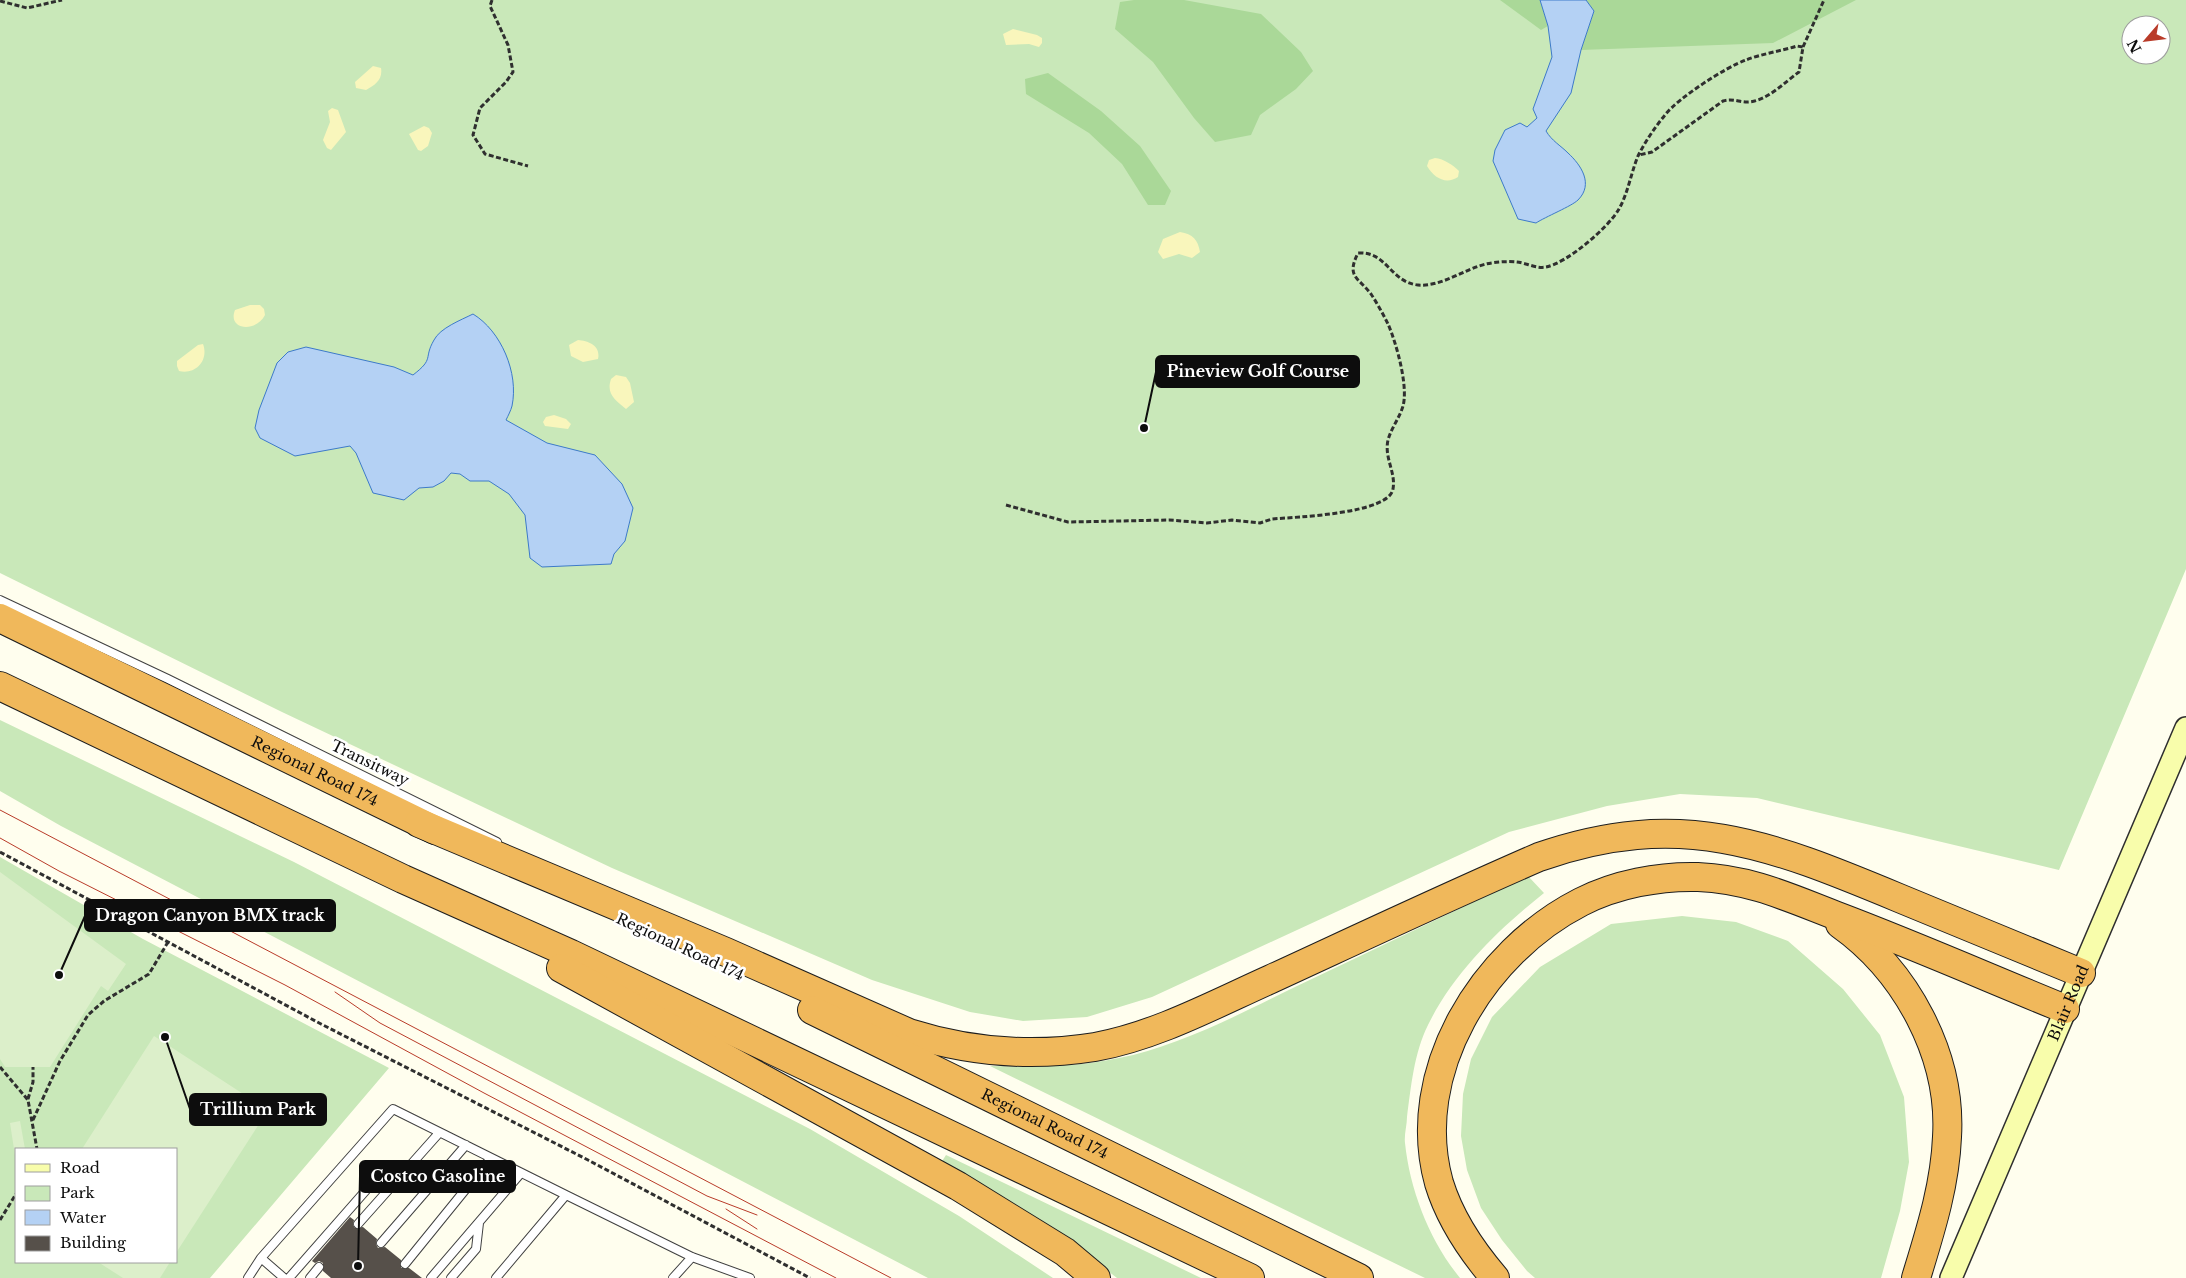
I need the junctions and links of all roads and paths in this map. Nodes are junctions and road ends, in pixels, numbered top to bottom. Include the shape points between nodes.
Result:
1 (62, 0) edge
2 (492, 0) edge
3 (1824, 0) edge
4 (0, 1) edge
5 (1803, 47) junction
6 (1639, 155) junction
7 (528, 166) dead end
8 (1006, 505) dead end
9 (0, 600) edge
10 (0, 618) edge
11 (0, 688) edge
12 (2186, 728) edge
13 (419, 823) junction
14 (504, 845) dead end
15 (0, 852) edge
16 (556, 871) dead end
17 (403, 879) junction
18 (1818, 909) junction
19 (168, 942) junction
20 (726, 952) junction
21 (2080, 973) junction
22 (2065, 1009) junction
23 (0, 1067) edge
24 (33, 1067) dead end
25 (28, 1100) junction
26 (32, 1120) junction
27 (439, 1133) junction
28 (466, 1145) junction
29 (37, 1148) edge
30 (491, 1158) junction
31 (409, 1166) junction
32 (521, 1173) junction
33 (566, 1195) junction
34 (15, 1196) edge
35 (0, 1220) edge
36 (479, 1223) junction
37 (358, 1224) dead end
38 (381, 1243) dead end
39 (692, 1257) junction
40 (261, 1258) junction
41 (405, 1264) dead end
42 (319, 1267) dead end
43 (248, 1278) edge
44 (284, 1278) edge
45 (289, 1278) edge
46 (310, 1278) edge
47 (431, 1278) edge
48 (451, 1278) edge
49 (496, 1278) edge
50 (673, 1278) edge
51 (750, 1278) edge
52 (810, 1278) edge
53 (1096, 1278) edge
54 (1250, 1278) edge
55 (1358, 1278) edge
56 (1495, 1278) edge
57 (1916, 1278) edge
58 (1951, 1278) edge

1 - 4 path via 27,8
2 - 7 path via 490,6 508,45 513,72 480,108 474,135 485,154
3 - 5 path
5 - 6 path via 1796,46 1746,60 1686,95 1666,114
5 - 6 path via 1799,72 1762,98 1748,102 1724,101 1652,152
6 - 8 path via 1618,210 1583,247 1556,264 1544,268 1515,262 1487,263 1432,284 1419,285 1406,282 1374,254 1358,253 1352,264 1354,276 1370,294 1388,325 1399,360 1405,396 1403,409 1388,442 1386,454 1393,490 1386,500 1349,511 1260,522 1232,520 1206,523 1169,520 1068,522
9 - 14 lane, Transitway
10 - 13 highway, Regional Road 174
11 - 17 highway
12 - 21 main road, Blair Road
13 - 20 highway
13 - 55 highway, Regional Road 174 via 903,1054
15 - 19 path
16 - 20 lane
17 - 53 highway via 958,1186 1065,1252
17 - 54 highway via 571,954
18 - 22 highway
18 - 56 highway via 1790,896 1735,881 1699,877 1650,880 1624,886 1582,901 1543,925 1481,988 1457,1029 1441,1072 1433,1112 1435,1160 1447,1205 1469,1245
18 - 57 highway via 1849,930 1889,970 1912,1002 1938,1060 1948,1114 1945,1162
19 - 26 path via 149,974 104,1000 88,1015 60,1061
19 - 52 path
20 - 21 highway via 877,1020 936,1042 995,1052 1077,1050 1156,1029 1539,857 1606,840 1673,833 1722,837 1794,856
21 - 22 main road, Blair Road
22 - 58 main road, Blair Road
23 - 25 path
24 - 25 path
25 - 26 path
26 - 29 path
27 - 28 lane
27 - 31 lane
27 - 40 lane via 393,1110
28 - 30 lane
28 - 38 lane
30 - 32 lane
30 - 41 lane
31 - 37 lane
31 - 45 lane via 382,1172
32 - 33 lane
32 - 36 lane
33 - 39 lane
33 - 49 lane
34 - 35 path
36 - 47 lane
36 - 48 lane via 476,1249
39 - 50 lane
39 - 51 lane
40 - 43 lane
40 - 44 lane
42 - 46 lane

